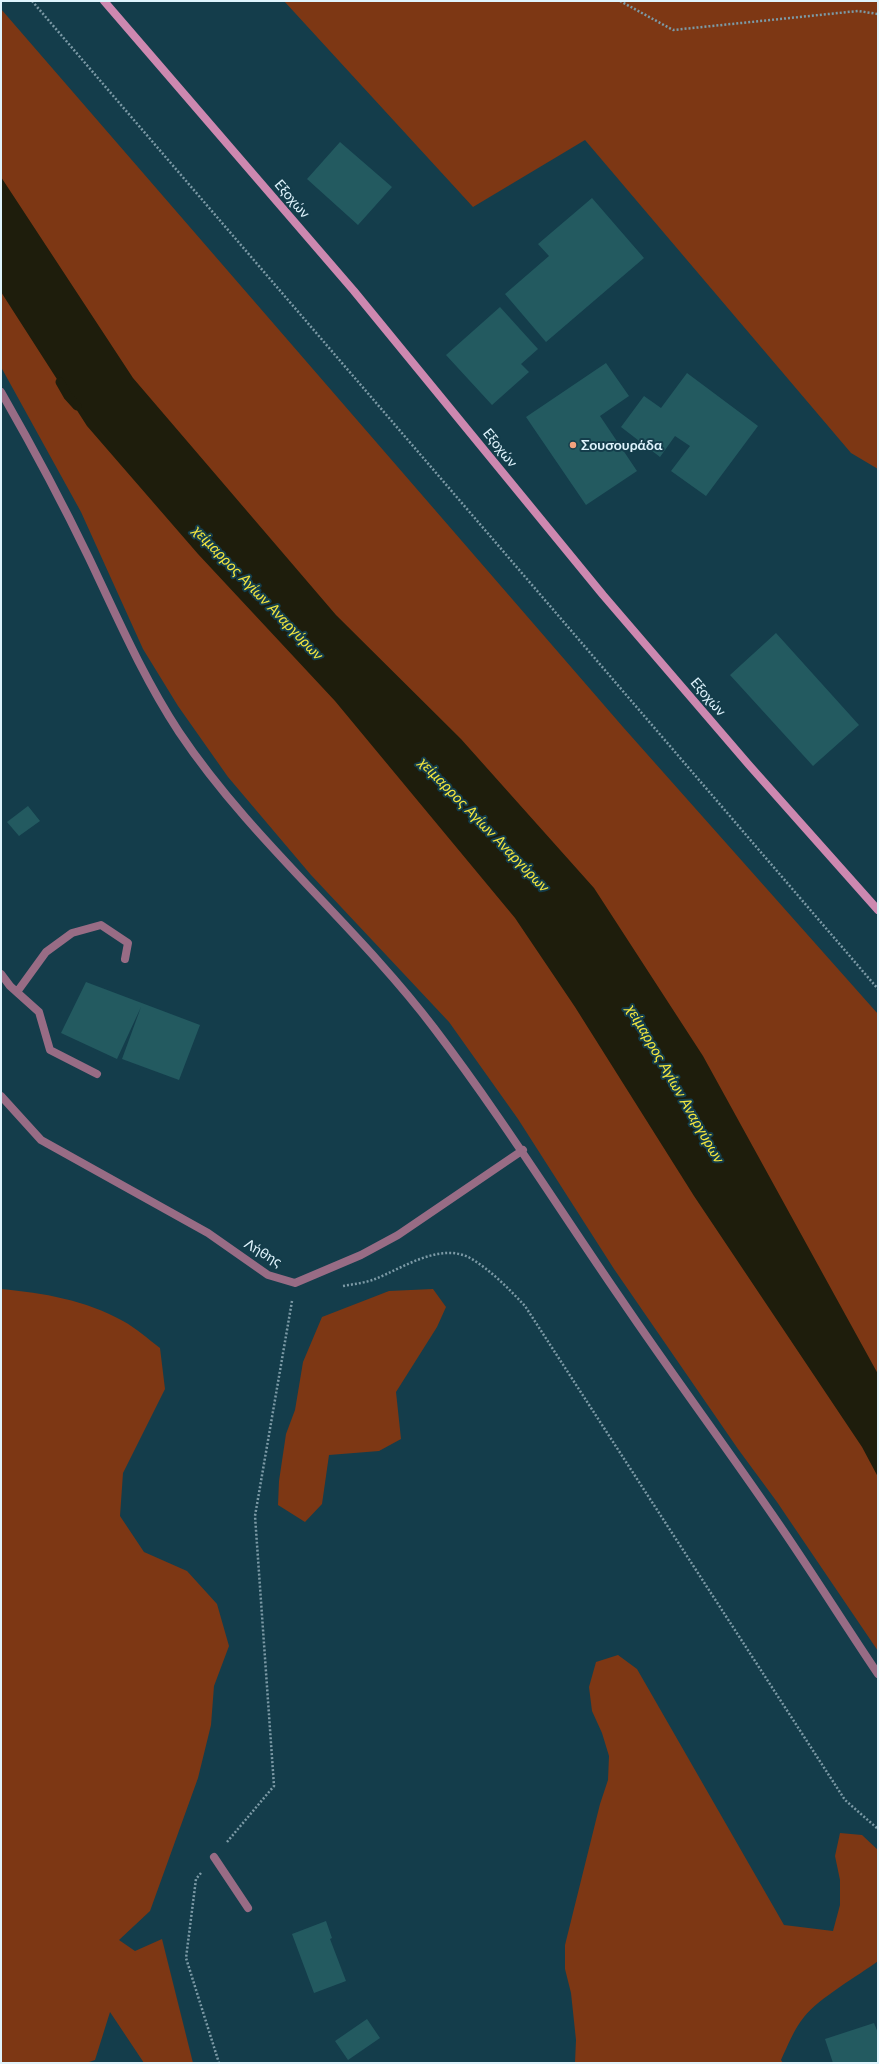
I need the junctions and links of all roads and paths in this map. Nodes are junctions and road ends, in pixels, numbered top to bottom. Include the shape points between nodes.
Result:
1 (32, 1) edge
2 (104, 1) edge
3 (620, 1) edge
4 (878, 14) edge
5 (1, 392) edge
6 (878, 910) edge
7 (125, 959) dead end
8 (1, 974) edge
9 (878, 989) edge
10 (17, 992) junction
11 (97, 1074) dead end
12 (1, 1096) edge
13 (523, 1150) junction
14 (295, 1283) junction
15 (340, 1287) dead end
16 (878, 1674) edge
17 (878, 1829) edge
18 (214, 1858) junction
19 (248, 1908) dead end
20 (219, 2063) edge

1 - 9 path
2 - 6 main road, Εξοχών via 354,291 603,595
3 - 4 path via 673,30 858,11
5 - 13 street via 28,438 79,538 141,668 180,734 243,814 386,970 432,1025
7 - 10 street via 128,943 101,925 72,932 46,952
8 - 10 street
10 - 11 street via 39,1012 50,1050
12 - 14 street, Λήθης via 41,1140 208,1233 268,1275
13 - 14 street via 398,1235 361,1255
13 - 16 street via 561,1213 776,1520
14 - 18 path via 255,1516 274,1786
15 - 17 path via 373,1280 431,1256 442,1253 455,1254 470,1258 484,1268 525,1306 845,1800
18 - 19 street
18 - 20 path via 196,1879 186,1958

